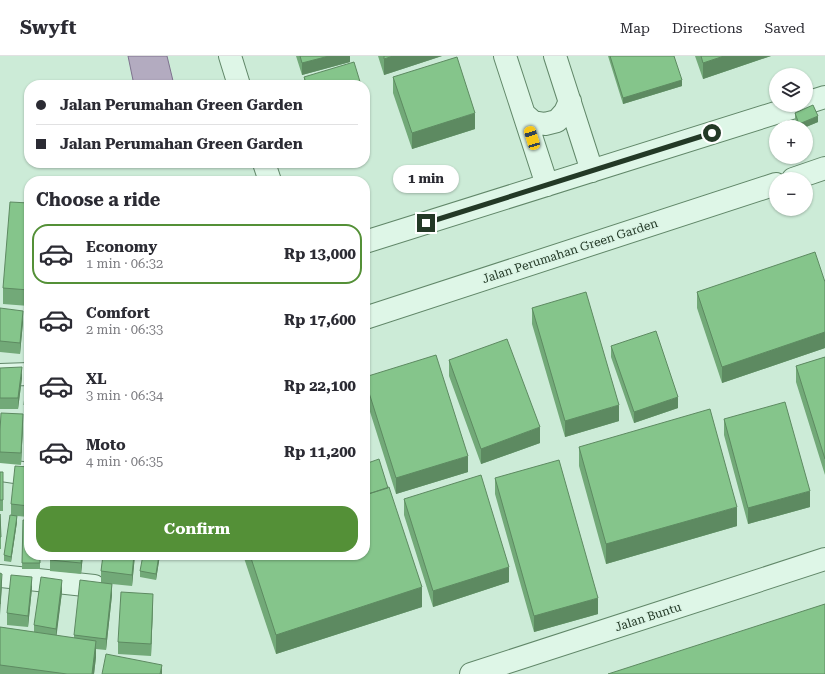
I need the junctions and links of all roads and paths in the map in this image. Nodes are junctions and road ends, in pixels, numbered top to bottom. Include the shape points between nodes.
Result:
1 (230, 56) edge
2 (505, 56) edge
3 (555, 56) edge
4 (238, 80) edge
5 (825, 98) edge
6 (570, 101) junction
7 (813, 101) edge
8 (779, 112) edge
9 (524, 114) junction
10 (825, 168) edge
11 (592, 171) junction
12 (813, 172) edge
13 (546, 185) junction
14 (769, 186) edge
15 (370, 240) edge
16 (370, 316) edge
17 (24, 374) edge
18 (0, 375) edge
19 (0, 470) edge
20 (24, 473) edge
21 (825, 559) edge
22 (0, 576) edge
23 (94, 586) edge
24 (472, 674) edge

1 - 4 street
2 - 9 street
3 - 6 street
5 - 7 street
6 - 9 street via 557,121 545,124 533,122
6 - 11 street
8 - 11 street
9 - 13 street
10 - 12 street
11 - 13 street
13 - 15 street
14 - 16 street, Jalan Perumahan Green Garden
17 - 18 street
19 - 20 street
21 - 24 street, Jalan Buntu
22 - 23 street

